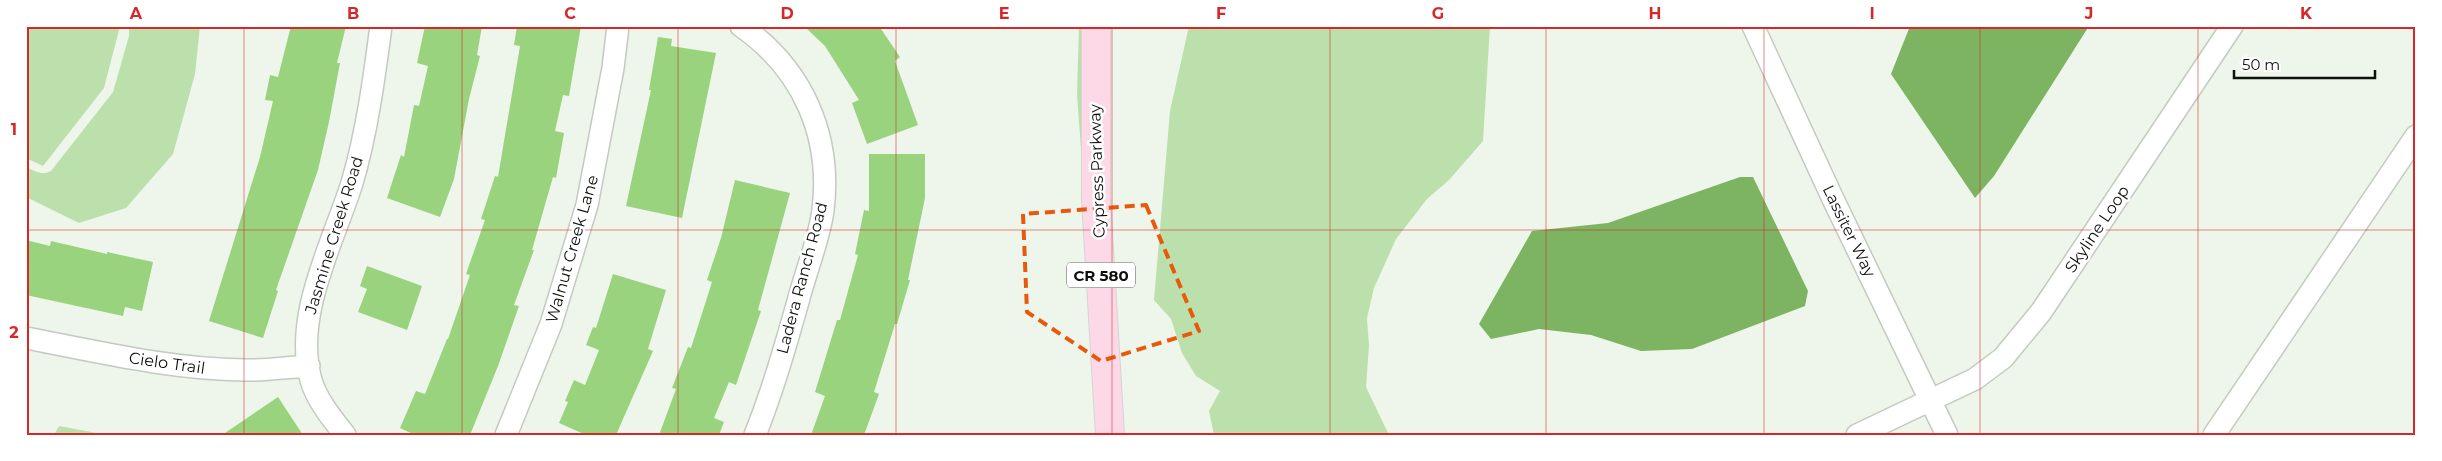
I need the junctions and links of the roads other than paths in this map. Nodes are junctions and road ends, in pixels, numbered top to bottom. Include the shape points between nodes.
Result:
1 (382, 26) edge
2 (618, 26) edge
3 (741, 26) edge
4 (1096, 26) edge
5 (1754, 26) edge
6 (2232, 26) edge
7 (2416, 136) edge
8 (26, 338) edge
9 (309, 366) junction
10 (1930, 399) junction
11 (345, 435) edge
12 (506, 435) edge
13 (755, 435) edge
14 (1110, 435) edge
15 (1857, 435) edge
16 (1947, 435) edge
17 (2214, 435) edge

1 - 9 street, Jasmine Creek Road via 369,114 352,182 308,314 306,345
2 - 12 street, Walnut Creek Lane via 587,205 551,324
3 - 13 street, Ladera Ranch Road via 767,48 800,86 817,124 826,167 823,212 774,387
4 - 14 main road, Cypress Parkway / CR 580 via 1096,199
5 - 10 street, Lassiter Way via 1833,200
6 - 10 street, Skyline Loop via 2041,312 2003,358 1975,379
7 - 17 street
8 - 9 street, Cielo Trail via 154,363 246,370
9 - 11 street, Jasmine Creek Road via 311,381 324,406
10 - 15 street, Skyline Loop
10 - 16 street, Lassiter Way

